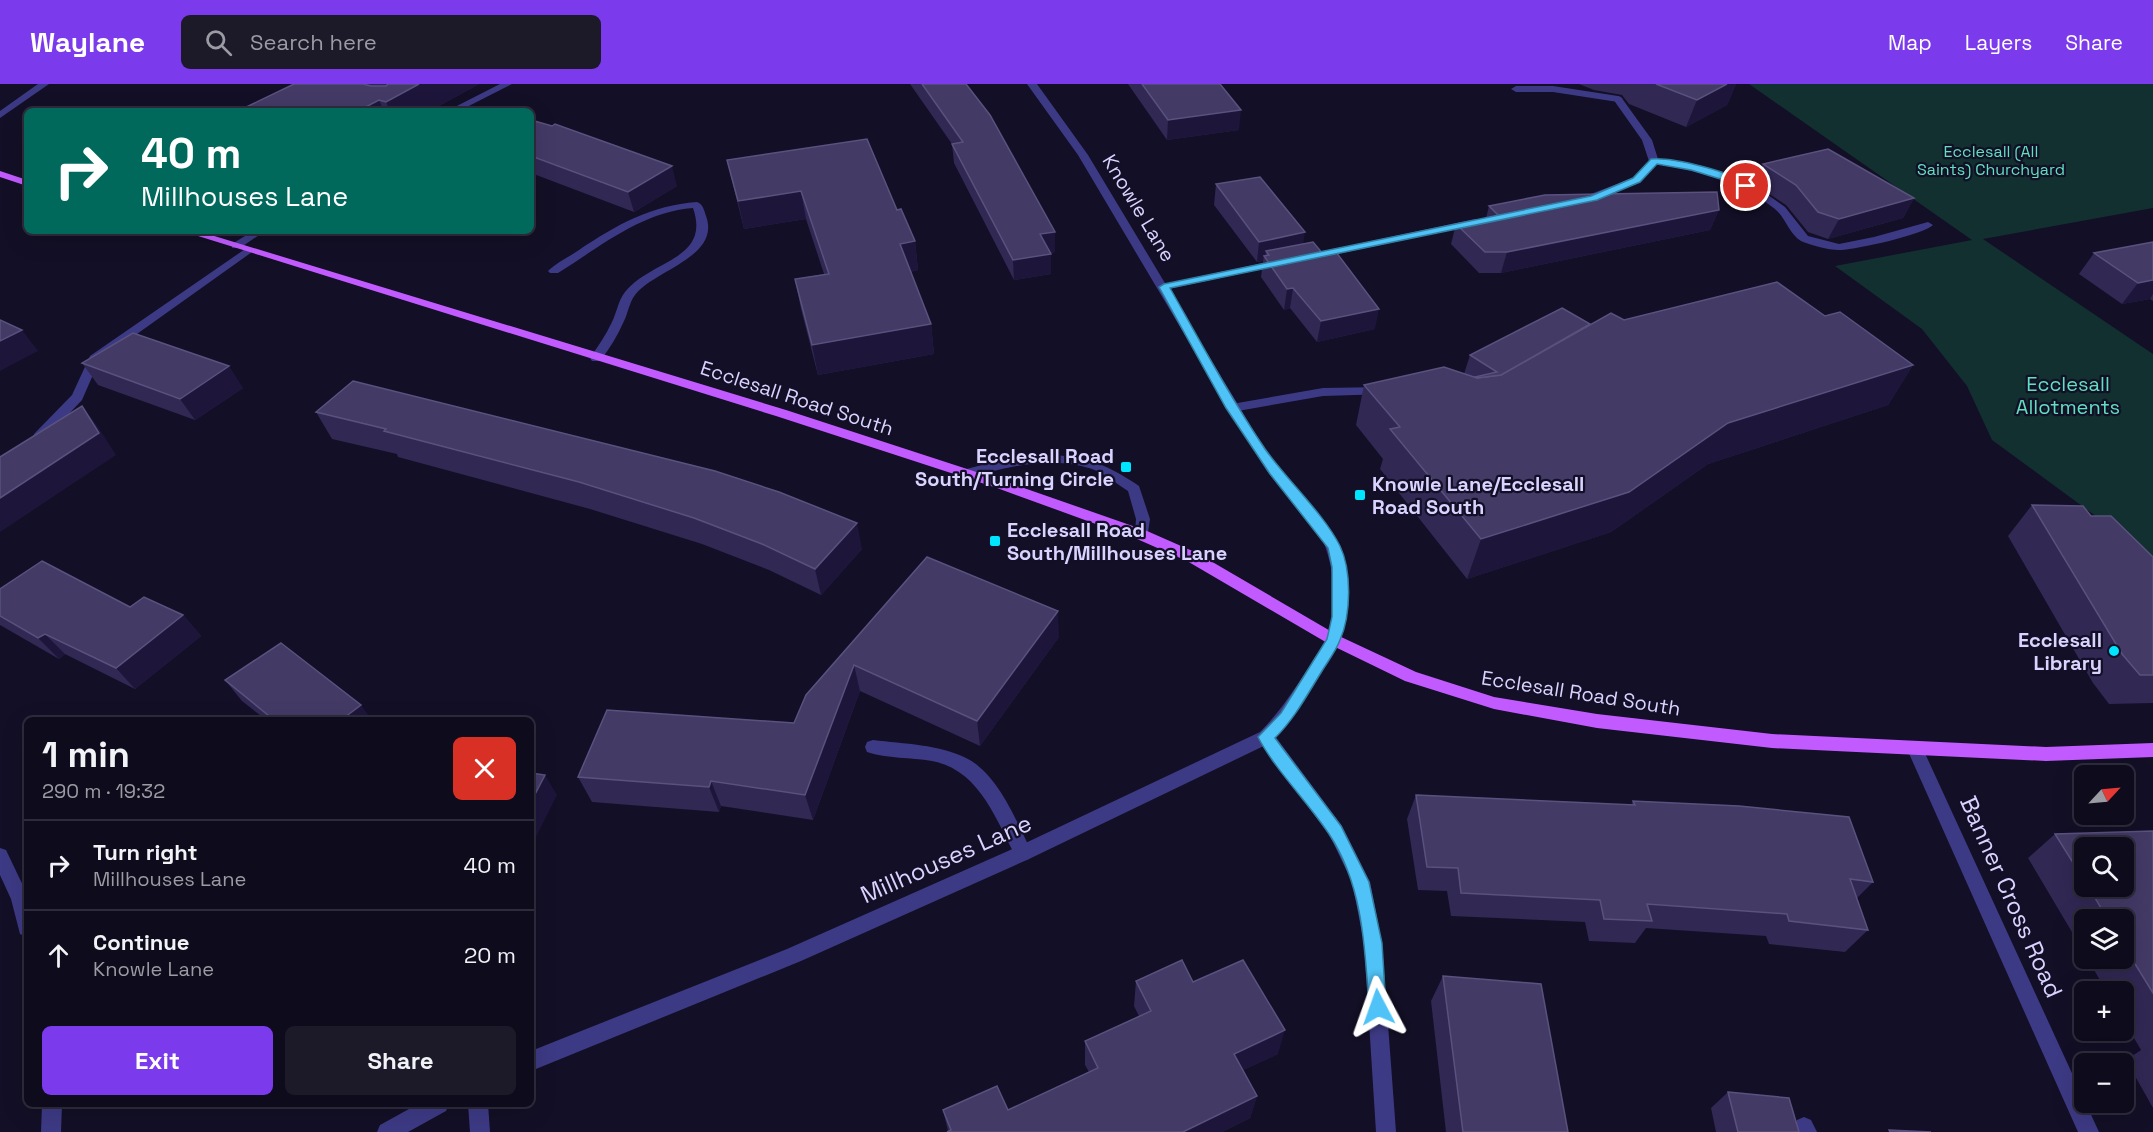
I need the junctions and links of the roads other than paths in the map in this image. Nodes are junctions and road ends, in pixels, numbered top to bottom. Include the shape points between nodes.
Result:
1 (44, 84) edge
2 (507, 84) edge
3 (1032, 84) edge
4 (1516, 89) dead end
5 (458, 108) edge
6 (0, 116) edge
7 (1654, 161) junction
8 (0, 174) edge
9 (24, 182) edge
10 (1571, 203) edge
11 (1489, 219) edge
12 (1928, 225) dead end
13 (197, 234) edge
14 (257, 234) edge
15 (242, 248) junction
16 (554, 271) dead end
17 (1164, 287) junction
18 (596, 358) junction
19 (1399, 393) edge
20 (1232, 408) junction
21 (29, 445) edge
22 (964, 474) junction
23 (1143, 535) junction
24 (1334, 640) junction
25 (1266, 737) junction
26 (873, 747) dead end
27 (1915, 749) junction
28 (2153, 750) edge
29 (1023, 853) junction
30 (0, 856) edge
31 (24, 916) edge
32 (534, 1060) edge
33 (52, 1107) edge
34 (433, 1107) edge
35 (478, 1107) edge
36 (51, 1132) edge
37 (387, 1132) edge
38 (480, 1132) edge
39 (1386, 1132) edge
40 (2089, 1132) edge

1 - 6 street
2 - 5 street
3 - 17 street, Knowle Lane via 1071,134
4 - 7 street via 1553,89 1618,99 1647,140
7 - 10 street via 1637,180
7 - 12 street via 1731,179 1781,209 1804,238 1839,247
8 - 9 main road
11 - 17 street
13 - 15 main road, Ecclesall Road South
14 - 15 street
15 - 18 main road, Ecclesall Road South
15 - 21 street via 94,359 78,397 48,431
16 - 18 street via 657,211 680,204 697,205 702,214 705,225 701,244 652,273 629,295 607,344
17 - 20 street, Knowle Lane
18 - 22 main road, Ecclesall Road South via 781,413
19 - 20 street via 1323,392
20 - 24 street, Knowle Lane via 1274,471 1334,548 1341,591
22 - 23 main road, Ecclesall Road South
22 - 23 street via 998,464 1050,458 1100,467 1134,489 1143,519
23 - 24 main road, Ecclesall Road South via 1202,562
24 - 25 street, Millhouses Lane via 1286,717
24 - 27 main road, Ecclesall Road South via 1411,677 1494,703 1597,721 1772,741
25 - 29 street, Millhouses Lane
25 - 39 street via 1336,831 1361,882 1373,943
26 - 29 street via 945,757 965,765 986,786
27 - 28 main road, Ecclesall Road South via 2046,753
27 - 40 street, Banner Cross Road
29 - 32 street, Millhouses Lane via 794,955
30 - 31 street
33 - 36 street
34 - 37 street
35 - 38 street

